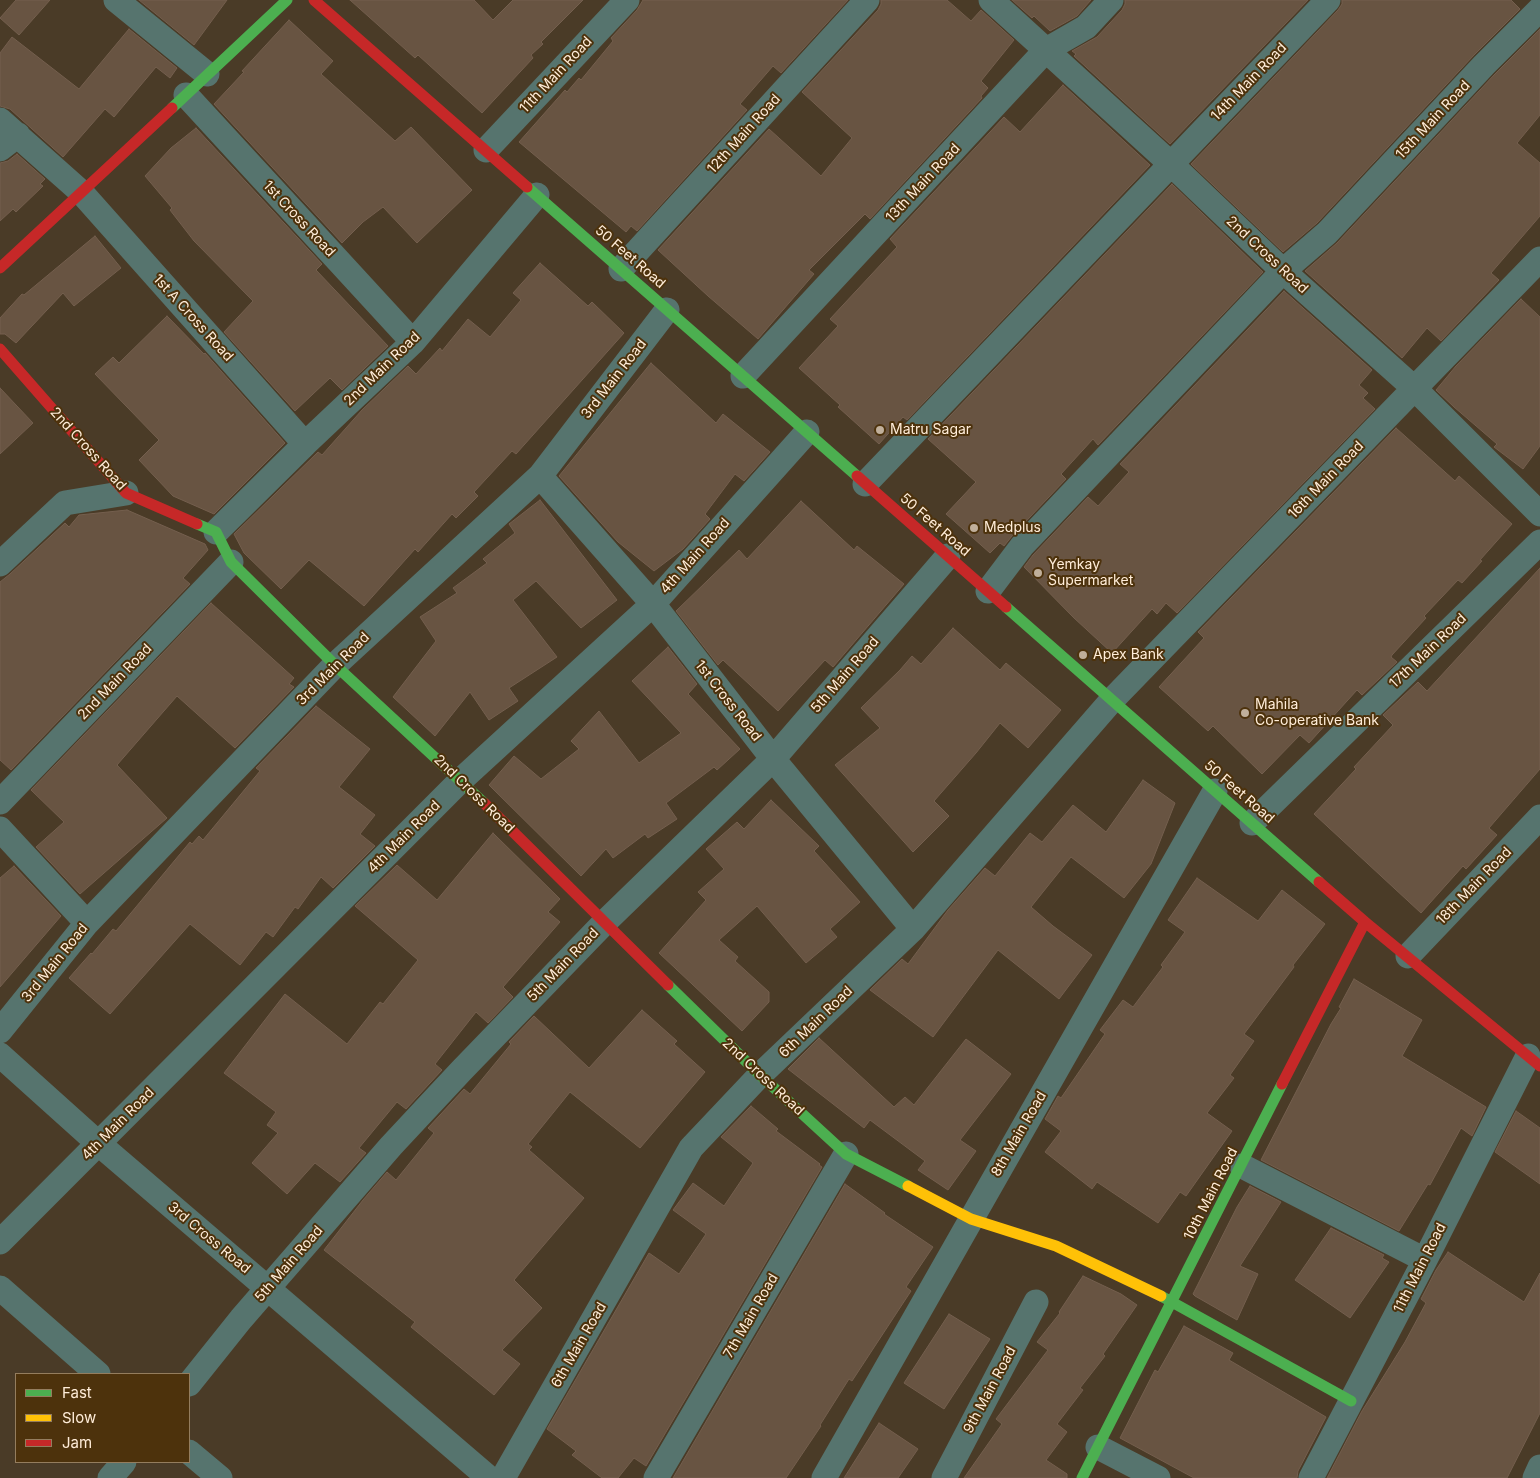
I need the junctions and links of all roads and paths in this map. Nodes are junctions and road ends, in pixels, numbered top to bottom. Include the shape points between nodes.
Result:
1 (116, 0) edge
2 (287, 0) edge
3 (314, 0) edge
4 (627, 0) edge
5 (867, 0) edge
6 (991, 0) edge
7 (1111, 0) edge
8 (1328, 0) edge
9 (1540, 9) edge
10 (1046, 50) junction
11 (207, 74) junction
12 (186, 95) junction
13 (6, 135) edge
14 (486, 150) junction
15 (1170, 164) junction
16 (81, 192) junction
17 (536, 195) junction
18 (1540, 259) edge
19 (0, 268) edge
20 (621, 269) junction
21 (1283, 271) junction
22 (667, 310) junction
23 (413, 342) junction
24 (0, 349) edge
25 (743, 376) junction
26 (1415, 388) junction
27 (807, 432) junction
28 (305, 444) junction
29 (540, 476) junction
30 (865, 484) junction
31 (126, 493) junction
32 (1540, 514) edge
33 (216, 532) junction
34 (1540, 542) edge
35 (948, 556) junction
36 (230, 562) junction
37 (0, 564) edge
38 (988, 591) junction
39 (653, 604) junction
40 (335, 665) junction
41 (1112, 700) junction
42 (772, 759) junction
43 (461, 780) junction
44 (1215, 791) junction
45 (0, 802) edge
46 (1540, 817) edge
47 (1252, 823) junction
48 (0, 829) edge
49 (605, 922) junction
50 (1365, 922) junction
51 (87, 924) junction
52 (913, 929) junction
53 (1408, 956) junction
54 (0, 1030) edge
55 (0, 1054) edge
56 (1534, 1061) edge
57 (760, 1075) junction
58 (98, 1144) junction
59 (846, 1154) junction
60 (1242, 1166) junction
61 (970, 1219) junction
62 (0, 1242) edge
63 (1425, 1260) junction
64 (0, 1288) edge
65 (268, 1288) junction
66 (1036, 1302) dead end
67 (1173, 1302) junction
68 (97, 1373) edge
69 (190, 1383) edge
70 (1351, 1401) junction
71 (1098, 1447) junction
72 (190, 1453) edge
73 (123, 1463) edge
74 (1540, 1467) edge
75 (110, 1478) edge
76 (220, 1478) edge
77 (489, 1478) edge
78 (503, 1478) edge
79 (656, 1478) edge
80 (824, 1478) edge
81 (944, 1478) edge
82 (1082, 1478) edge
83 (1158, 1478) edge
84 (1311, 1478) edge
85 (1535, 1478) edge

1 - 11 street
2 - 11 street
3 - 14 street, 50 Feet Road
4 - 14 street, 11th Main Road
5 - 20 street, 12th Main Road
6 - 10 street, 2nd Cross Road
7 - 10 street, 13th Main Road via 1086,26
8 - 15 street, 14th Main Road
9 - 21 street, 15th Main Road via 1327,233
10 - 15 street, 2nd Cross Road
10 - 25 street, 13th Main Road
11 - 12 street
12 - 16 street
12 - 23 street, 1st Cross Road
13 - 16 street
14 - 17 street, 50 Feet Road
15 - 21 street, 2nd Cross Road
15 - 30 street, 14th Main Road
16 - 19 street
16 - 28 street, 1st A Cross Road
17 - 20 street, 50 Feet Road
17 - 23 street, 2nd Main Road
18 - 26 street, 16th Main Road
20 - 22 street, 50 Feet Road
21 - 26 street, 2nd Cross Road
21 - 38 street, 15th Main Road via 1022,546
22 - 25 street, 50 Feet Road
22 - 29 street, 3rd Main Road
23 - 28 street, 2nd Main Road
24 - 31 street, 2nd Cross Road
25 - 27 street, 50 Feet Road
26 - 32 street, 2nd Cross Road
26 - 41 street, 16th Main Road
27 - 30 street, 50 Feet Road
27 - 39 street, 4th Main Road
28 - 33 street, 2nd Main Road
29 - 39 street, 1st Cross Road
29 - 40 street, 3rd Main Road
30 - 35 street, 50 Feet Road
31 - 33 street, 2nd Cross Road
31 - 37 street via 65,503
33 - 36 street, 2nd Cross Road
34 - 47 street, 17th Main Road
35 - 38 street, 50 Feet Road
35 - 42 street, 5th Main Road
36 - 40 street, 2nd Cross Road
36 - 45 street, 2nd Main Road
38 - 41 street, 50 Feet Road
39 - 42 street, 1st Cross Road
39 - 43 street, 4th Main Road
40 - 43 street, 2nd Cross Road
40 - 51 street, 3rd Main Road
41 - 44 street, 50 Feet Road
41 - 52 street, 6th Main Road
42 - 49 street, 5th Main Road
42 - 52 street, 1st Cross Road
43 - 49 street, 2nd Cross Road
43 - 58 street, 4th Main Road
44 - 47 street, 50 Feet Road
44 - 61 street, 8th Main Road
46 - 53 street, 18th Main Road
47 - 50 street, 50 Feet Road
48 - 51 street
49 - 57 street, 2nd Cross Road
49 - 65 street, 5th Main Road via 391,1146
50 - 53 street, 50 Feet Road
50 - 60 street, 10th Main Road
51 - 54 street, 3rd Main Road
52 - 57 street, 6th Main Road
53 - 56 street, 50 Feet Road
55 - 58 street, 3rd Cross Road
56 - 63 street, 11th Main Road
57 - 59 street, 2nd Cross Road
57 - 78 street, 6th Main Road via 691,1148
58 - 62 street, 4th Main Road
58 - 65 street, 3rd Cross Road
59 - 61 street, 2nd Cross Road
59 - 79 street, 7th Main Road
60 - 63 street
60 - 67 street, 10th Main Road
61 - 67 street via 1056,1246
61 - 80 street, 8th Main Road
63 - 70 street, 11th Main Road
64 - 68 street
65 - 69 street, 5th Main Road
65 - 77 street, 3rd Cross Road
66 - 81 street, 9th Main Road
67 - 70 street
67 - 71 street, 10th Main Road
70 - 84 street, 11th Main Road
71 - 82 street, 10th Main Road
71 - 83 street
72 - 76 street
73 - 75 street
74 - 85 street

